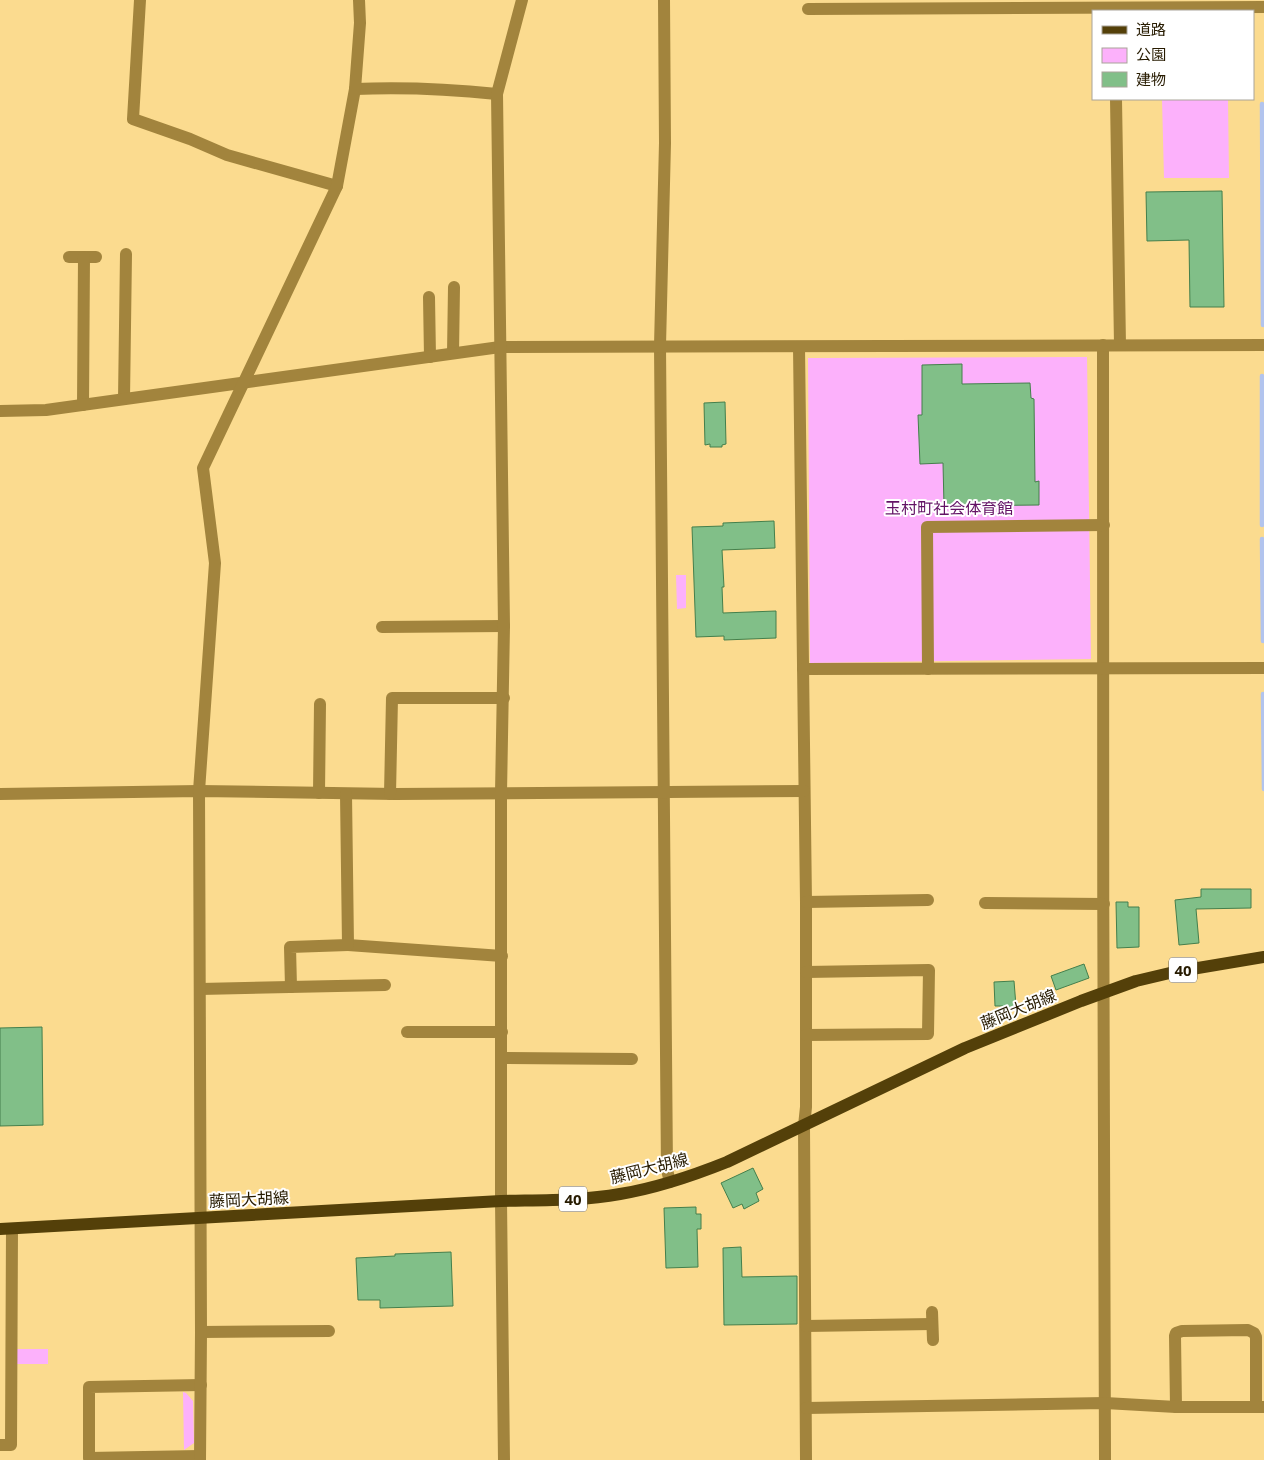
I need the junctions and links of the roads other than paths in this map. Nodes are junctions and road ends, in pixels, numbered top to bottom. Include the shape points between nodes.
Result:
1 (140, 0) edge
2 (359, 0) edge
3 (522, 0) edge
4 (664, 0) edge
5 (1115, 6) edge
6 (1264, 7) edge
7 (808, 9) dead end
8 (355, 89) junction
9 (497, 94) junction
10 (1116, 100) edge
11 (337, 186) junction
12 (126, 254) dead end
13 (69, 257) dead end
14 (454, 287) dead end
15 (429, 296) dead end
16 (1103, 345) junction
17 (1120, 345) junction
18 (1264, 345) edge
19 (660, 346) junction
20 (500, 347) junction
21 (799, 347) junction
22 (453, 353) junction
23 (430, 357) junction
24 (242, 384) junction
25 (124, 399) junction
26 (83, 405) junction
27 (0, 410) edge
28 (1104, 525) junction
29 (504, 626) junction
30 (382, 627) dead end
31 (1103, 668) junction
32 (1264, 668) edge
33 (803, 669) junction
34 (928, 669) junction
35 (504, 698) junction
36 (320, 704) dead end
37 (199, 791) junction
38 (804, 791) junction
39 (664, 792) junction
40 (319, 793) junction
41 (501, 793) junction
42 (0, 794) edge
43 (346, 794) junction
44 (390, 794) junction
45 (928, 900) dead end
46 (806, 902) junction
47 (985, 903) dead end
48 (1104, 904) junction
49 (348, 945) junction
50 (502, 956) junction
51 (1264, 957) edge
52 (806, 972) junction
53 (385, 985) dead end
54 (292, 987) junction
55 (200, 989) junction
56 (1104, 992) junction
57 (407, 1032) dead end
58 (502, 1032) junction
59 (806, 1035) junction
60 (502, 1058) junction
61 (632, 1059) dead end
62 (804, 1126) junction
63 (670, 1182) junction
64 (501, 1201) junction
65 (201, 1218) junction
66 (6, 1229) edge
67 (6, 1249) edge
68 (806, 1326) junction
69 (329, 1331) dead end
70 (201, 1332) junction
71 (6, 1336) edge
72 (933, 1340) dead end
73 (201, 1385) junction
74 (5, 1386) edge
75 (1104, 1403) junction
76 (1176, 1407) junction
77 (1260, 1407) edge
78 (806, 1408) junction
79 (0, 1445) edge
80 (200, 1458) edge
81 (504, 1460) edge
82 (806, 1460) edge
83 (1105, 1460) edge

1 - 11 street via 133,119 227,155
2 - 8 street
3 - 9 street
4 - 19 street via 665,143
5 - 6 street
5 - 7 street
8 - 9 street via 433,88
8 - 11 street
9 - 20 street
10 - 17 street
11 - 24 street
12 - 25 street
13 - 26 street via 90,257
14 - 22 street
15 - 23 street
16 - 17 street
16 - 21 street
16 - 28 street
17 - 18 street
19 - 20 street
19 - 21 street
19 - 39 street
20 - 22 street
20 - 29 street
21 - 33 street
22 - 23 street
23 - 24 street
24 - 25 street
24 - 37 street via 203,468 215,563
25 - 26 street
26 - 27 street via 46,410
28 - 31 street
28 - 34 street via 927,527
29 - 30 street
29 - 35 street
31 - 32 street
31 - 34 street
31 - 48 street
33 - 34 street
33 - 38 street
35 - 41 street
35 - 44 street via 392,698
36 - 40 street
37 - 40 street
37 - 42 street
37 - 55 street
38 - 39 street
38 - 46 street
39 - 41 street
39 - 63 street via 667,1170
40 - 43 street
41 - 44 street
41 - 50 street
43 - 44 street
43 - 49 street
45 - 46 street
46 - 52 street
47 - 48 street
48 - 56 street
49 - 50 street
49 - 54 street via 290,947
50 - 58 street
51 - 56 main road, 藤岡大胡線 / 40 via 1174,972
52 - 59 street
52 - 59 street via 929,970 928,1034
53 - 54 street
54 - 55 street
55 - 65 street
56 - 62 main road, 藤岡大胡線 / 40 via 965,1048
56 - 75 street
57 - 58 street
58 - 60 street
59 - 62 street
60 - 61 street
60 - 64 street
62 - 63 main road, 藤岡大胡線 / 40 via 720,1165
62 - 68 street
63 - 64 main road, 藤岡大胡線 / 40 via 619,1194
64 - 65 main road, 藤岡大胡線 / 40
64 - 81 street
65 - 66 main road, 藤岡大胡線 / 40
65 - 70 street
66 - 67 street
67 - 71 street
68 - 72 street via 932,1318
68 - 78 street
69 - 70 street
70 - 73 street
71 - 74 street
73 - 80 street
73 - 80 street via 88,1387 89,1458
74 - 79 street via 11,1445
75 - 76 street
75 - 78 street
75 - 83 street
76 - 77 street
76 - 77 street via 1175,1336 1178,1332 1248,1330 1256,1337
78 - 82 street

